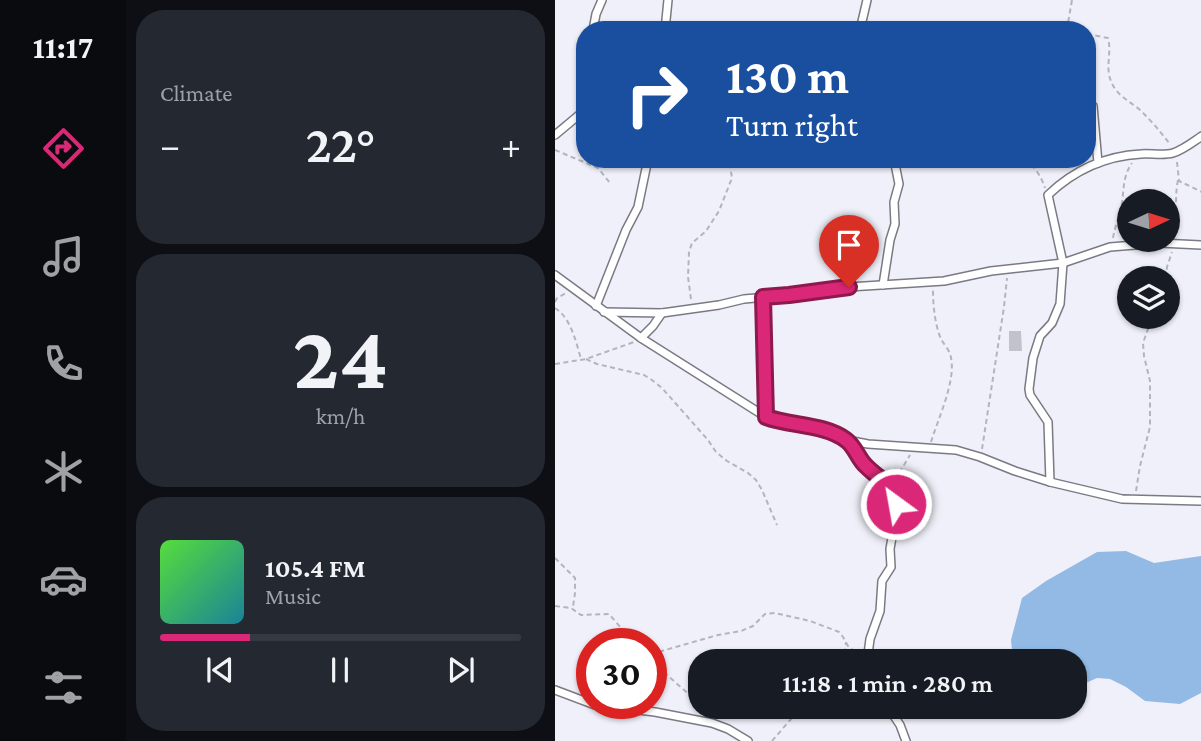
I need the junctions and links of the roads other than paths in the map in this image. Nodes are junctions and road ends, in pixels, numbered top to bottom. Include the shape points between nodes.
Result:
1 (602, 0) edge
2 (668, 0) edge
3 (867, 0) edge
4 (595, 21) edge
5 (666, 21) edge
6 (862, 21) edge
7 (576, 118) edge
8 (555, 135) edge
9 (1201, 136) edge
10 (1096, 140) edge
11 (1098, 163) joint
12 (646, 168) edge
13 (896, 168) edge
14 (1084, 168) edge
15 (1201, 245) edge
16 (1063, 263) junction
17 (555, 275) edge
18 (883, 285) junction
19 (763, 297) junction
20 (596, 306) junction
21 (605, 312) junction
22 (662, 313) junction
23 (641, 338) junction
24 (766, 417) junction
25 (847, 440) junction
26 (1050, 482) junction
27 (1201, 501) edge
28 (868, 649) edge
29 (555, 690) edge
30 (896, 719) edge
31 (748, 741) edge
32 (906, 741) edge

1 - 4 street
2 - 5 street
3 - 6 street
7 - 8 street
9 - 11 street via 1175,152
10 - 11 street
12 - 20 street via 638,207
13 - 18 street via 895,224
14 - 16 street via 1048,195
15 - 16 street via 1110,247
16 - 18 street
16 - 26 street via 1059,309 1040,336 1030,383 1030,394 1048,422
17 - 20 street
18 - 19 street
19 - 22 street
19 - 24 street
20 - 21 street
21 - 22 street
21 - 23 street
22 - 23 street
23 - 24 street
24 - 25 street
25 - 26 street via 956,450
25 - 28 street via 864,465 892,490 896,509 891,567 882,581 880,611
26 - 27 street via 1122,499
29 - 31 street via 595,705 712,723
30 - 32 street

